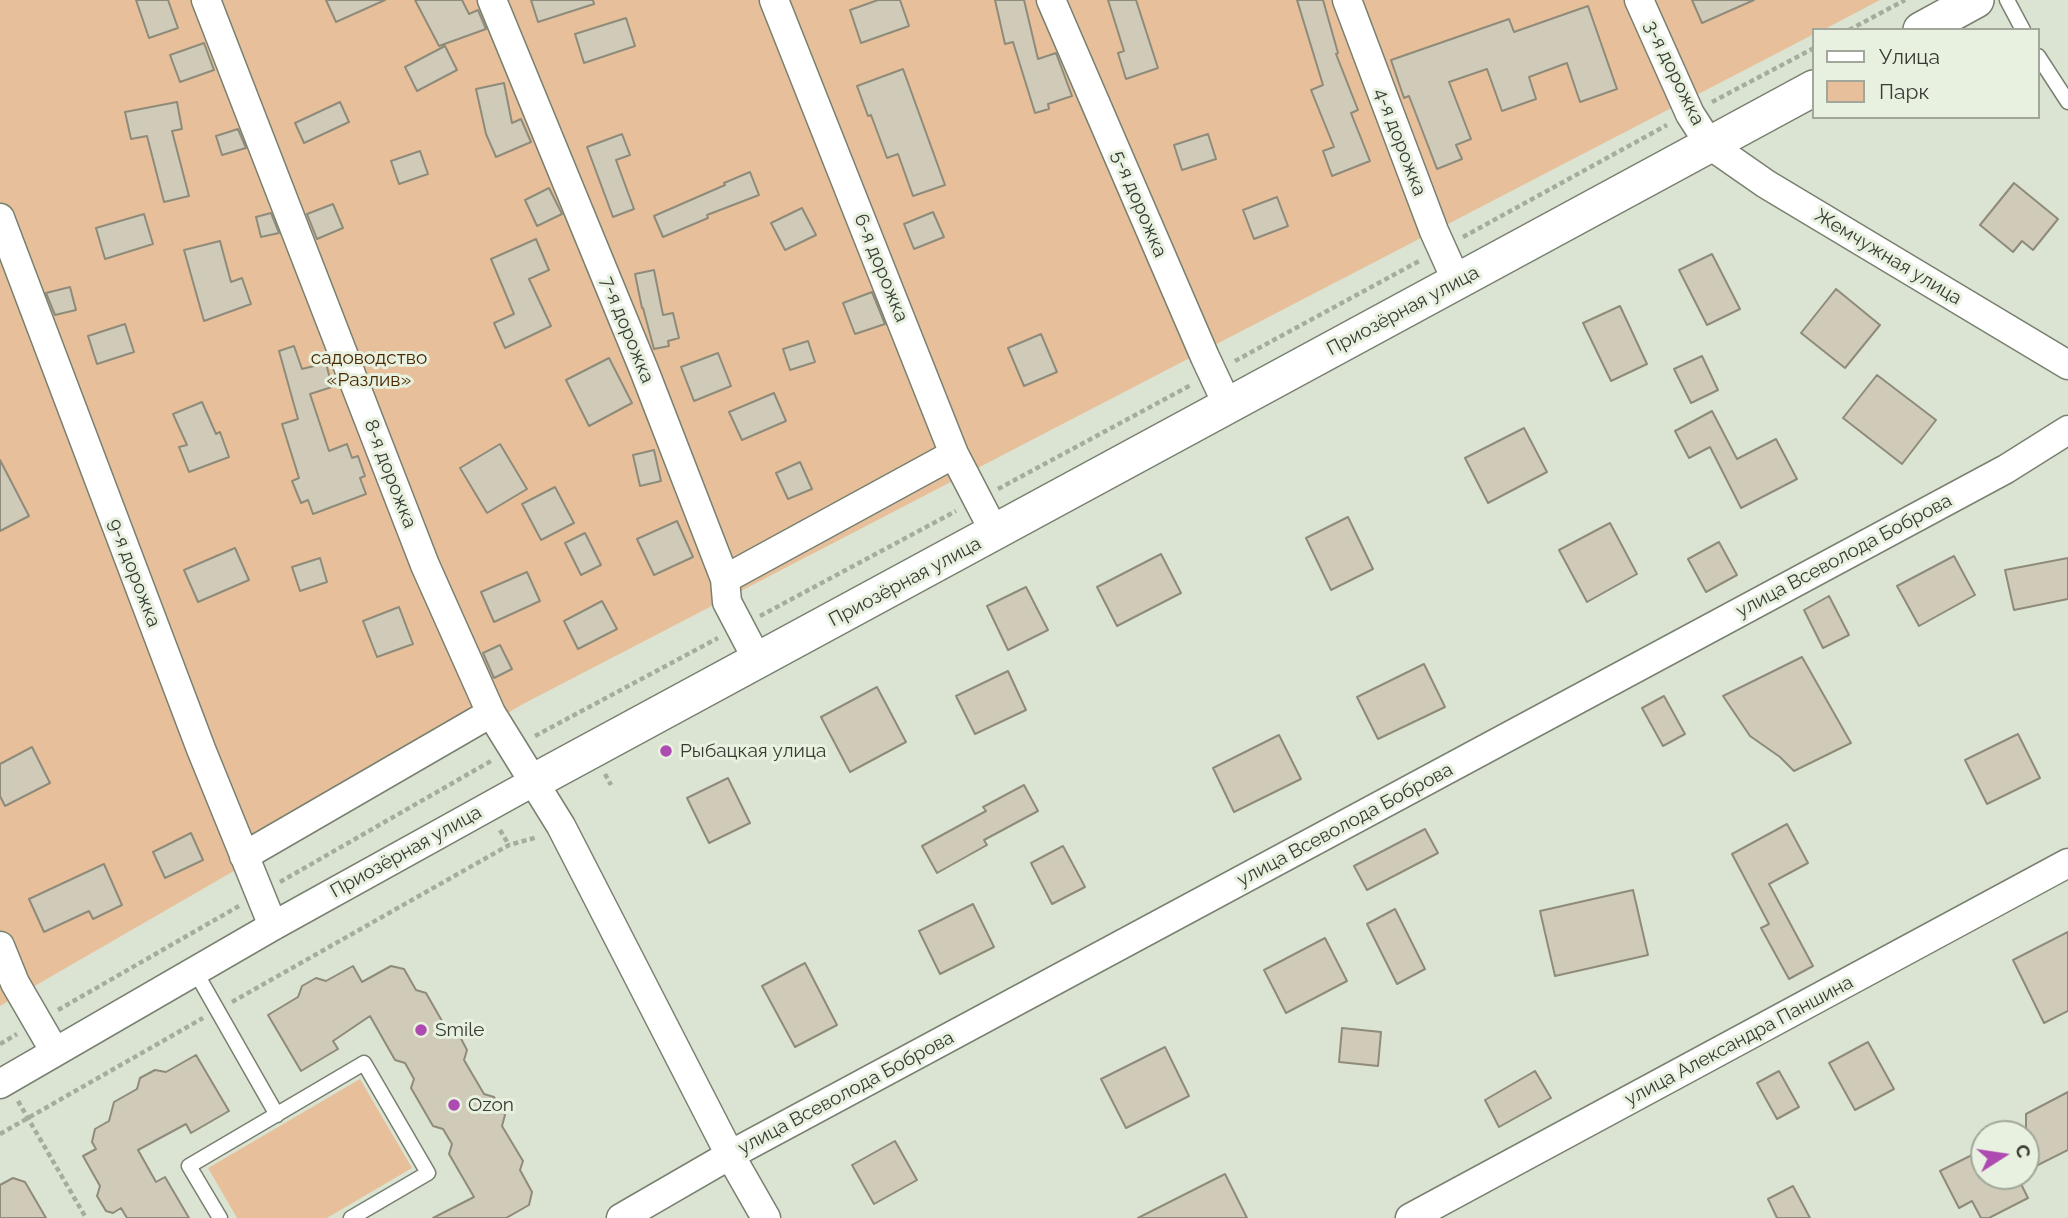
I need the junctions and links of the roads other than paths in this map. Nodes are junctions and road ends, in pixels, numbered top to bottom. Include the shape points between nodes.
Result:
1 (206, 0) edge
2 (492, 0) edge
3 (774, 0) edge
4 (1051, 0) edge
5 (1347, 0) edge
6 (1639, 0) edge
7 (1976, 0) edge
8 (2007, 0) edge
9 (1931, 16) edge
10 (2022, 28) edge
11 (2040, 59) edge
12 (1812, 89) edge
13 (2068, 102) edge
14 (1710, 145) junction
15 (0, 218) edge
16 (1457, 282) junction
17 (2068, 365) edge
18 (1228, 406) junction
19 (2068, 430) edge
20 (954, 454) junction
21 (995, 533) junction
22 (725, 579) junction
23 (758, 661) junction
24 (491, 713) junction
25 (533, 782) junction
26 (244, 856) junction
27 (2068, 863) edge
28 (273, 926) junction
29 (0, 946) edge
30 (195, 971) junction
31 (7, 987) edge
32 (55, 1052) junction
33 (3, 1082) edge
34 (277, 1115) junction
35 (730, 1155) junction
36 (220, 1218) edge
37 (351, 1218) edge
38 (621, 1218) edge
39 (766, 1218) edge
40 (1410, 1218) edge

1 - 24 street, 8-я дорожка via 425,565
2 - 22 street, 7-я дорожка
3 - 20 street, 6-я дорожка
4 - 18 street, 5-я дорожка
5 - 16 street, 4-я дорожка
6 - 14 street, 3-я дорожка via 1689,114
7 - 9 street
8 - 10 lane
11 - 13 lane
12 - 14 street, Приозёрная улица
14 - 16 street, Приозёрная улица
14 - 17 street, Жемчужная улица via 1766,184
15 - 26 street, 9-я дорожка
16 - 18 street, Приозёрная улица
18 - 21 street, Приозёрная улица
19 - 35 street, улица Всеволода Боброва via 1994,475
20 - 21 street, 6-я дорожка
20 - 22 street
21 - 23 street, Приозёрная улица
22 - 23 street, 7-я дорожка via 727,602
23 - 25 street, Приозёрная улица
24 - 25 street, 8-я дорожка
24 - 26 street
25 - 28 street, Приозёрная улица
25 - 35 street via 561,826
26 - 28 street, 9-я дорожка
27 - 40 street, улица Александра Паншина
28 - 30 street, Приозёрная улица
29 - 31 street
30 - 32 street, Приозёрная улица
30 - 34 lane
31 - 32 street
32 - 33 street, Приозёрная улица
34 - 36 lane via 189,1166
34 - 37 lane via 365,1063 428,1172
35 - 38 street, улица Всеволода Боброва
35 - 39 street

